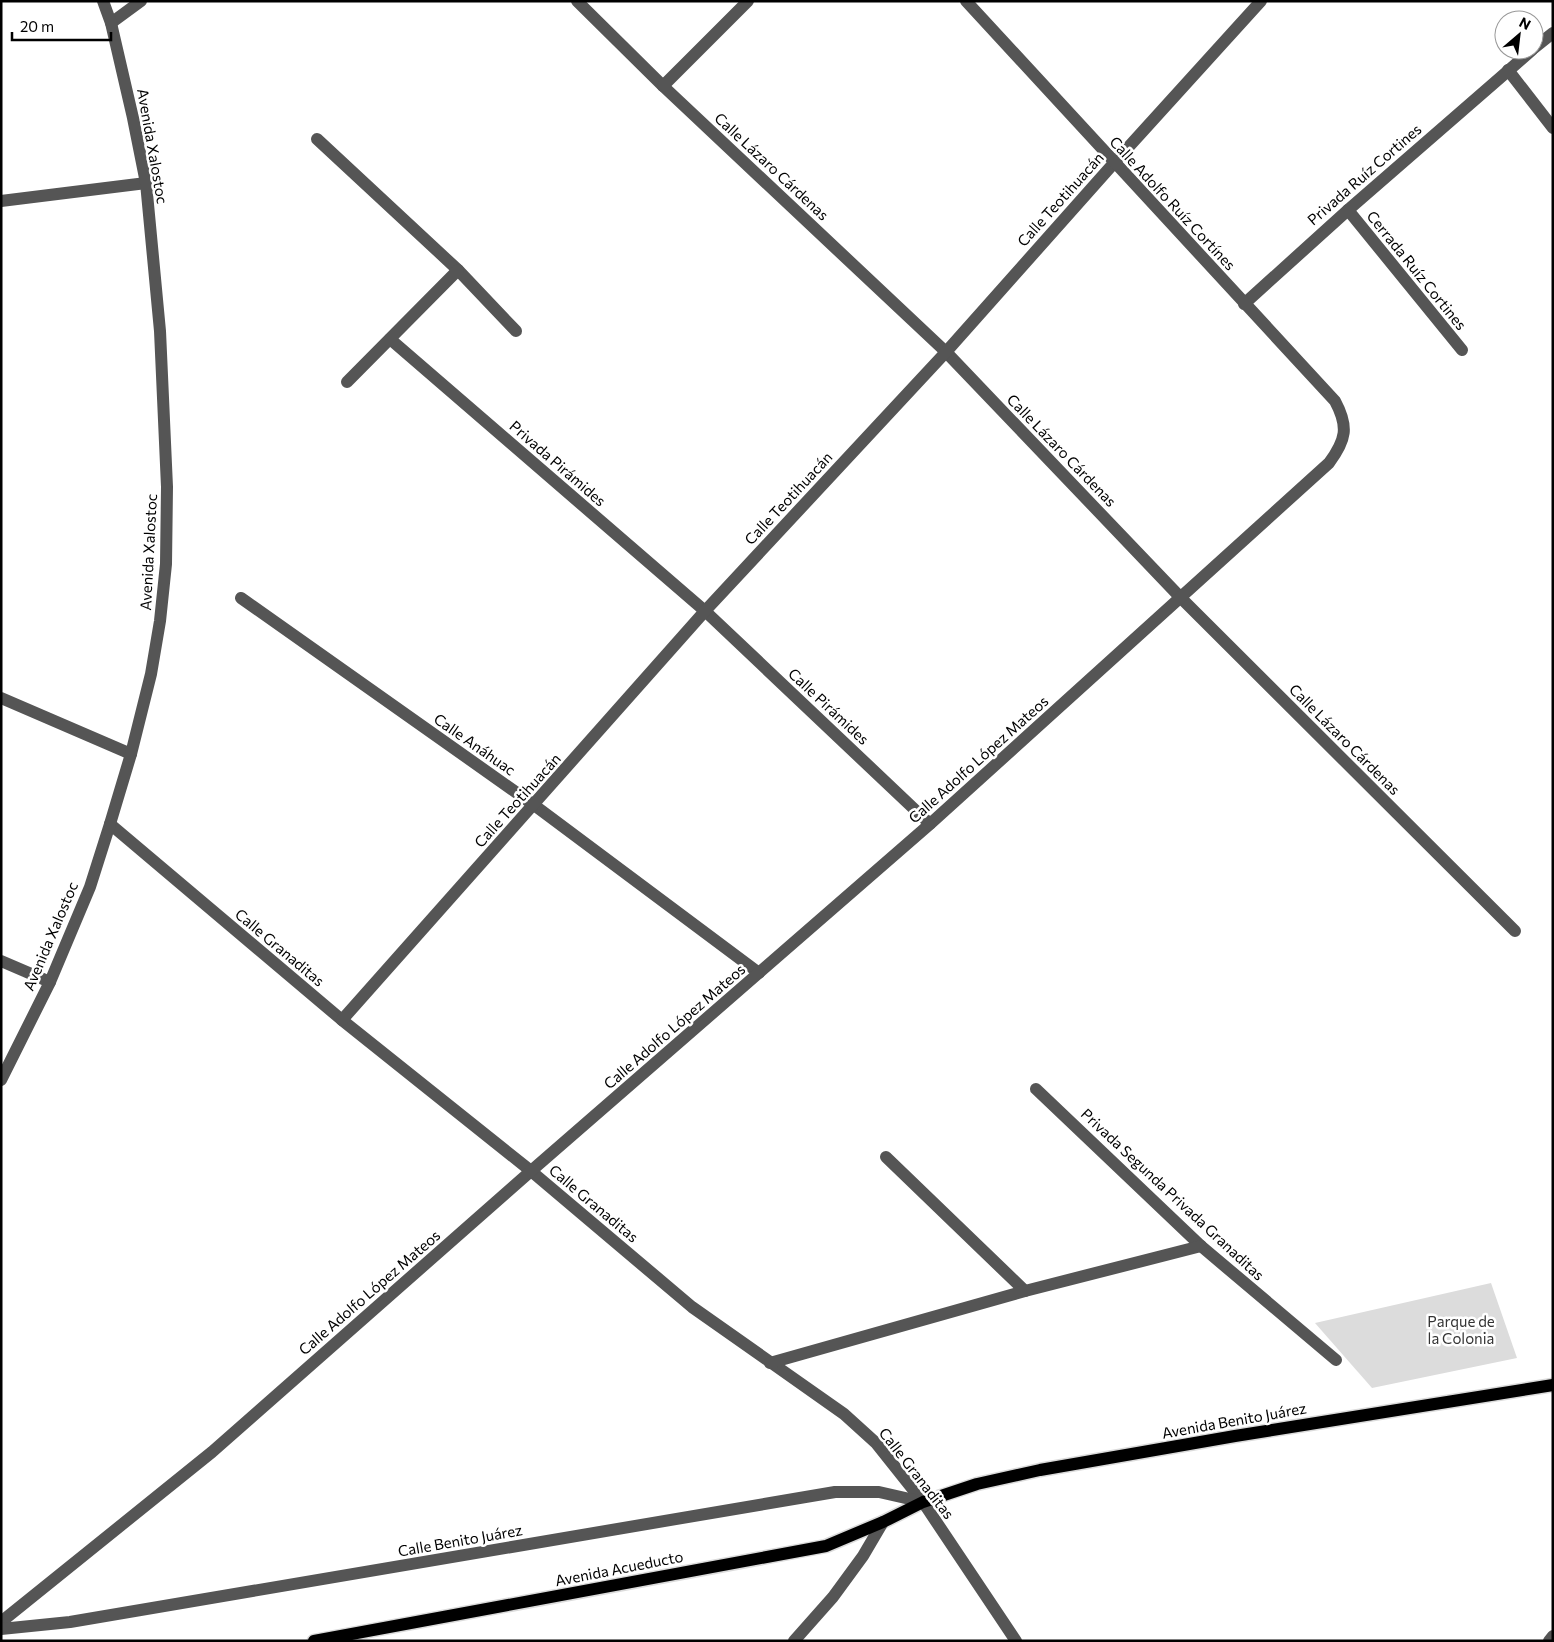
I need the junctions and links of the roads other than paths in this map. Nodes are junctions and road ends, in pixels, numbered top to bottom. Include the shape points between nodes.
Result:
1 (103, 1) edge
2 (141, 1) edge
3 (577, 1) edge
4 (748, 1) edge
5 (966, 1) edge
6 (1262, 1) edge
7 (111, 23) junction
8 (1520, 60) edge
9 (1508, 70) junction
10 (663, 86) junction
11 (1553, 128) edge
12 (317, 138) dead end
13 (1114, 163) junction
14 (146, 183) junction
15 (1, 201) edge
16 (1348, 210) junction
17 (458, 270) junction
18 (1244, 304) junction
19 (516, 331) dead end
20 (390, 339) junction
21 (1462, 350) dead end
22 (946, 352) junction
23 (347, 382) dead end
24 (1344, 432) joint
25 (241, 598) dead end
26 (1181, 598) junction
27 (705, 611) junction
28 (1, 698) edge
29 (131, 754) junction
30 (534, 805) junction
31 (110, 824) junction
32 (930, 824) junction
33 (1515, 930) dead end
34 (1, 962) edge
35 (759, 973) junction
36 (50, 982) junction
37 (342, 1020) junction
38 (1, 1080) edge
39 (1036, 1089) dead end
40 (886, 1156) dead end
41 (531, 1171) junction
42 (1202, 1246) junction
43 (1025, 1291) junction
44 (1336, 1360) dead end
45 (770, 1363) junction
46 (1553, 1385) edge
47 (923, 1502) junction
48 (883, 1522) junction
49 (1, 1622) edge
50 (1, 1629) edge
51 (1553, 1636) edge
52 (314, 1641) edge
53 (794, 1641) edge
54 (1016, 1641) edge
55 (1549, 1641) edge

1 - 7 street, Avenida Xalostoc
2 - 7 street
3 - 10 street, Calle Lázaro Cárdenas
4 - 10 street
5 - 13 street, Calle Adolfo Ruíz Cortínes
6 - 13 street, Calle Teotihuacán
7 - 14 street, Avenida Xalostoc
8 - 9 street, Privada Ruíz Cortines
9 - 11 street
9 - 16 street, Privada Ruíz Cortines
10 - 22 street, Calle Lázaro Cárdenas
12 - 17 street
13 - 18 street, Calle Adolfo Ruíz Cortínes
13 - 22 street, Calle Teotihuacán
14 - 15 street
14 - 29 street, Avenida Xalostoc via 160,331 167,487 166,564 151,674
16 - 18 street, Privada Ruíz Cortines
16 - 21 street, Cerrada Ruíz Cortines
17 - 19 street
17 - 20 street
18 - 24 street, Calle Adolfo Ruíz Cortínes via 1334,401 1343,416
20 - 23 street
20 - 27 street, Privada Pirámides
22 - 26 street, Calle Lázaro Cárdenas
22 - 27 street, Calle Teotihuacán
24 - 26 street, Calle Adolfo López Mateos via 1340,448 1329,463
25 - 30 street, Calle Anáhuac
26 - 32 street, Calle Adolfo López Mateos
26 - 33 street, Calle Lázaro Cárdenas
27 - 30 street, Calle Teotihuacán
27 - 32 street, Calle Pirámides
28 - 29 street
29 - 31 street, Avenida Xalostoc
30 - 35 street, Calle Anáhuac
30 - 37 street, Calle Teotihuacán
31 - 36 street, Avenida Xalostoc via 90,887
31 - 37 street, Calle Granaditas
32 - 35 street, Calle Adolfo López Mateos
34 - 36 street
35 - 41 street, Calle Adolfo López Mateos
36 - 38 street, Avenida Xalostoc
37 - 41 street, Calle Granaditas
39 - 42 street, Privada Segunda Privada Granaditas
40 - 43 street
41 - 45 street, Calle Granaditas via 692,1307
41 - 49 street, Calle Adolfo López Mateos via 212,1452
42 - 43 street
42 - 44 street, Privada Segunda Privada Granaditas
43 - 45 street
45 - 47 street, Calle Granaditas via 844,1414 876,1443
46 - 47 main road, Avenida Benito Juárez via 1040,1470 977,1484
47 - 48 main road, Avenida Acueducto
47 - 50 street, Calle Benito Juárez via 879,1492 835,1492 70,1622
47 - 54 street, Calle Granaditas
48 - 52 main road, Avenida Acueducto via 826,1546
48 - 53 street via 833,1597
51 - 55 street

